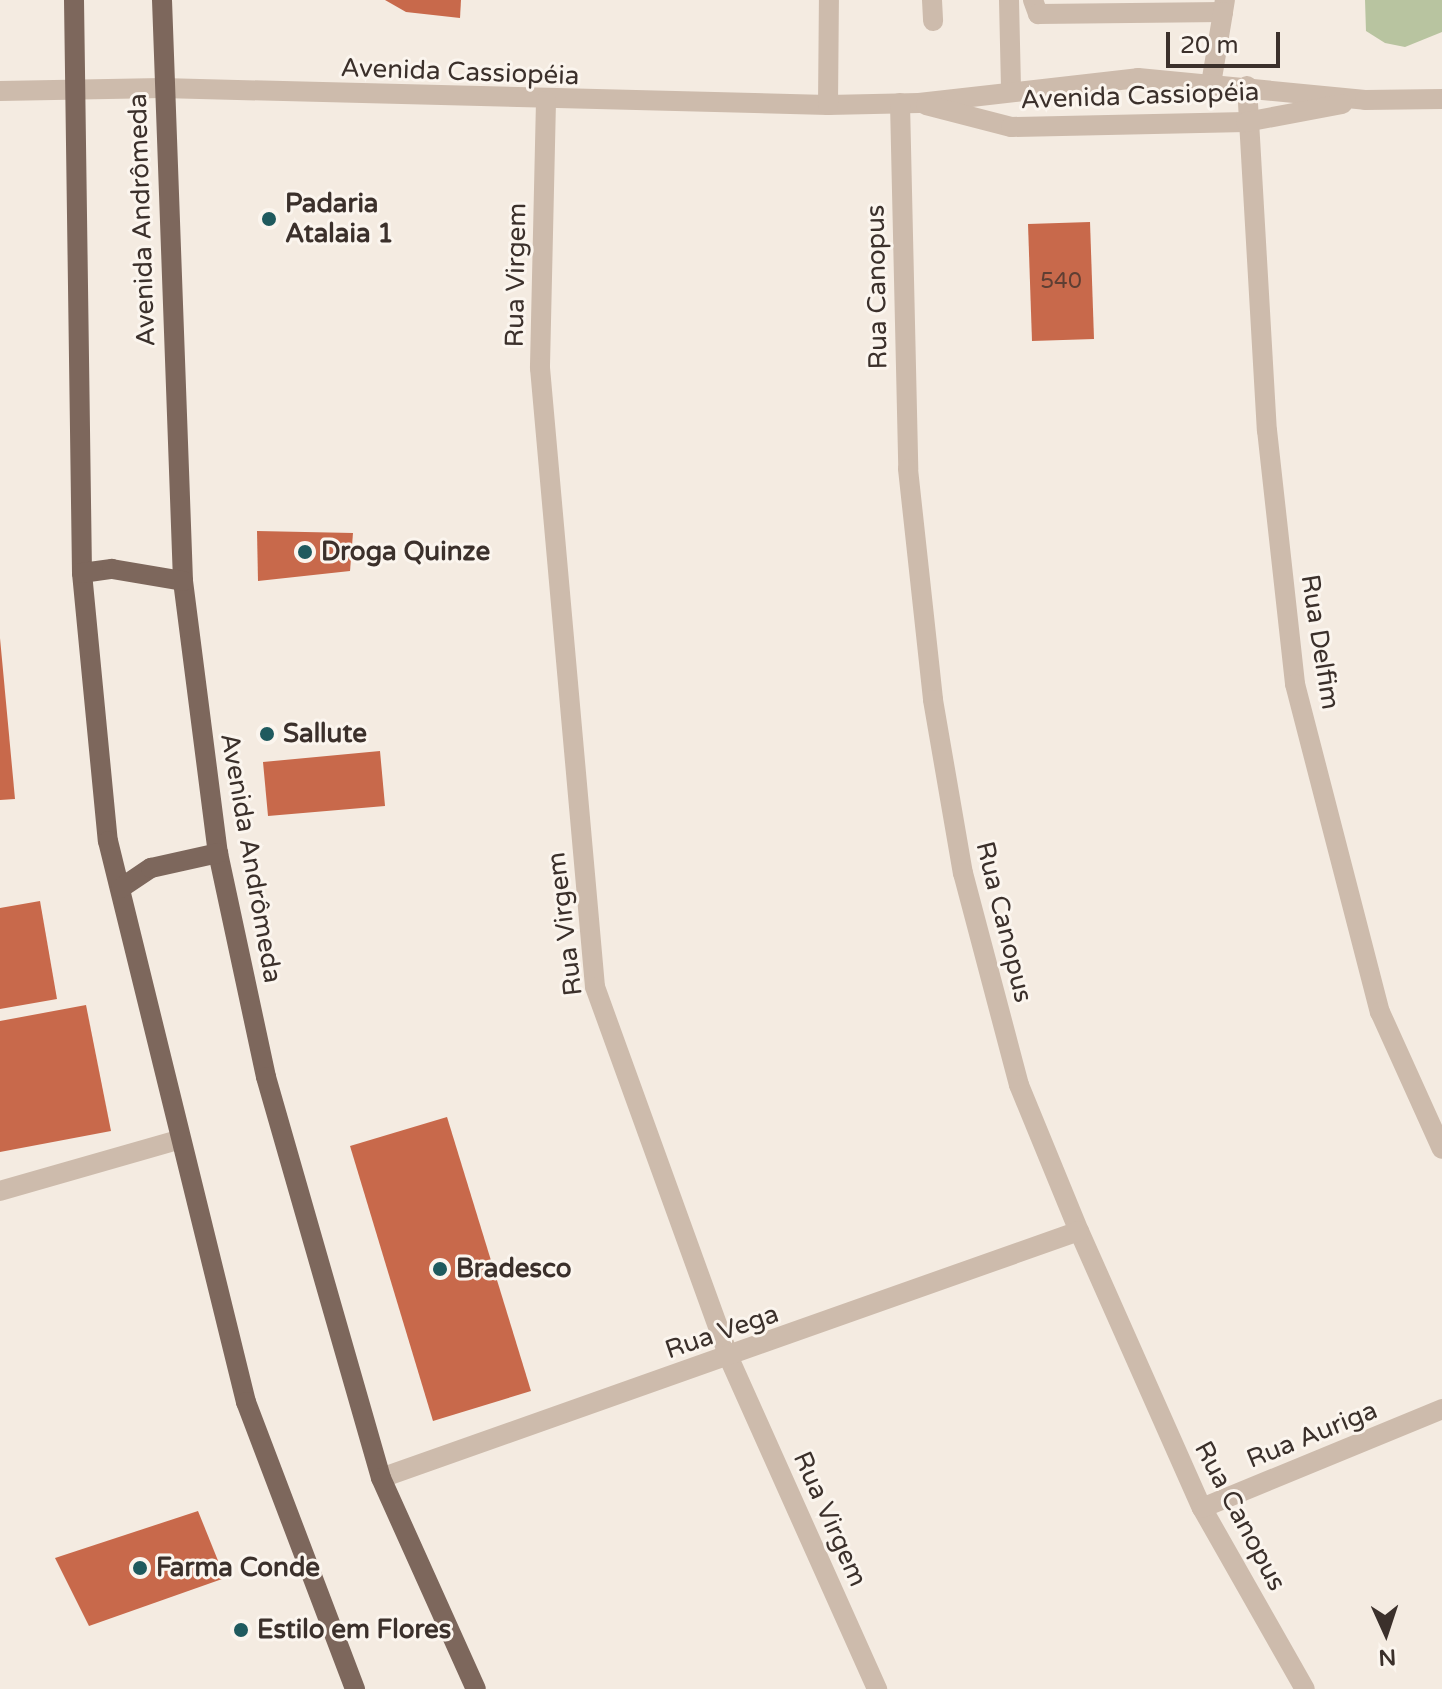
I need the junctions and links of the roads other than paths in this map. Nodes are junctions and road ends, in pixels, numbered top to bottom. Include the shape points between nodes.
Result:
1 (74, 0) edge
2 (162, 0) edge
3 (829, 0) edge
4 (1009, 0) edge
5 (1033, 0) edge
6 (1224, 6) edge
7 (1211, 84) junction
8 (1247, 86) junction
9 (1011, 87) junction
10 (162, 88) junction
11 (2, 89) edge
12 (74, 95) junction
13 (1442, 99) edge
14 (1365, 100) junction
15 (546, 101) junction
16 (909, 103) junction
17 (828, 105) junction
18 (1246, 122) junction
19 (82, 573) junction
20 (183, 581) junction
21 (218, 853) junction
22 (121, 888) junction
23 (178, 1140) junction
24 (1442, 1149) edge
25 (0, 1191) edge
26 (1079, 1231) junction
27 (729, 1358) junction
28 (1442, 1409) edge
29 (381, 1478) junction
30 (1202, 1508) junction
31 (355, 1689) edge
32 (476, 1689) edge
33 (877, 1689) edge
34 (1305, 1689) edge

1 - 12 main road
2 - 10 main road, Avenida Andrômeda
3 - 17 street
4 - 9 street
5 - 6 street via 1038,14
6 - 7 street
7 - 8 street, Avenida Cassiopéia
7 - 9 street, Avenida Cassiopéia via 1138,78
8 - 14 street, Avenida Cassiopéia
8 - 18 street, Rua Delfim
9 - 16 street, Avenida Cassiopéia
10 - 12 street, Avenida Cassiopéia
10 - 15 street, Avenida Cassiopéia
10 - 20 main road, Avenida Andrômeda
11 - 12 street, Avenida Cassiopéia
12 - 19 main road
13 - 14 street, Avenida Cassiopéia
14 - 18 street, Avenida Cassiopéia
15 - 17 street, Avenida Cassiopéia
15 - 27 street, Rua Virgem via 540,368 595,987
16 - 17 street, Avenida Cassiopéia
16 - 18 street, Avenida Cassiopéia via 1011,127
16 - 26 street, Rua Canopus via 908,469 933,700 963,873 1019,1085
18 - 24 street, Rua Delfim via 1267,430 1295,684 1380,1012
19 - 20 main road via 112,569
19 - 22 main road via 108,841
20 - 21 main road, Avenida Andrômeda
21 - 22 main road via 151,868
21 - 29 main road, Avenida Andrômeda via 266,1077
22 - 23 main road
23 - 25 street
23 - 31 main road via 246,1402
26 - 27 street, Rua Vega
26 - 30 street, Rua Canopus
27 - 29 street, Rua Vega
27 - 33 street, Rua Virgem
28 - 30 street, Rua Auriga
29 - 32 main road, Avenida Andrômeda
30 - 34 street, Rua Canopus

